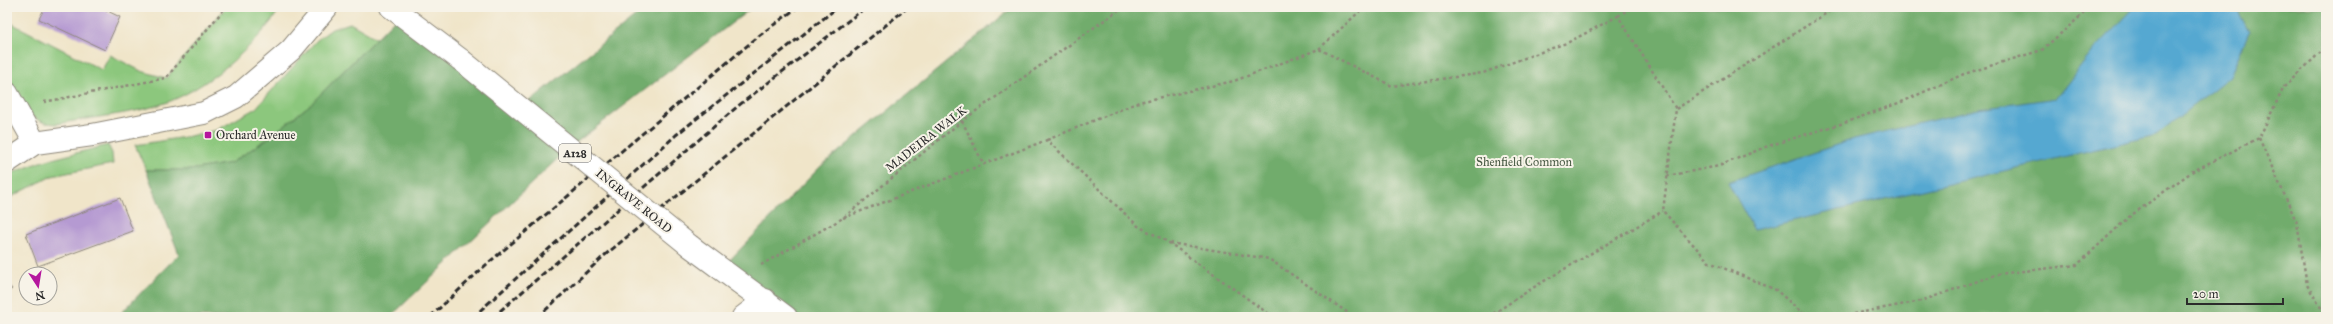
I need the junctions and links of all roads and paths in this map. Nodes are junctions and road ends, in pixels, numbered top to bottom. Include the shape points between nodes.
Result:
1 (226, 7) edge
2 (327, 7) edge
3 (390, 7) edge
4 (1123, 7) edge
5 (1360, 7) edge
6 (1632, 7) edge
7 (1836, 7) edge
8 (2091, 7) edge
9 (1618, 16) junction
10 (2326, 47) edge
11 (1319, 49) junction
12 (11, 100) edge
13 (1676, 109) junction
14 (962, 121) junction
15 (2259, 138) junction
16 (1047, 140) junction
17 (35, 143) junction
18 (7, 162) edge
19 (984, 165) junction
20 (1668, 176) junction
21 (1663, 211) junction
22 (843, 218) junction
23 (1168, 242) junction
24 (736, 278) junction
25 (765, 300) junction
26 (2326, 316) edge
27 (743, 317) edge
28 (786, 317) edge
29 (1273, 317) edge
30 (1354, 317) edge
31 (1488, 317) edge
32 (1806, 317) edge
33 (1848, 317) edge

1 - 12 path via 166,78
2 - 17 main road via 291,50 236,97 204,113 92,136
3 - 24 main road, INGRAVE ROAD / A128, bridge via 461,60 690,246
4 - 14 path, MADEIRA WALK
5 - 11 path via 1359,12
6 - 9 path
7 - 13 path
8 - 20 path via 2042,50 1964,74 1904,101 1847,122 1768,146 1719,166
9 - 11 path via 1569,42 1483,73 1392,86
9 - 13 path
10 - 15 path via 2284,87
11 - 16 path via 1234,81 1138,102
12 - 17 main road
13 - 20 path
14 - 19 path
14 - 22 path, MADEIRA WALK
15 - 26 path via 2297,223 2307,285
15 - 33 path via 2193,171 2129,218 2077,265 1998,274 1922,301
16 - 19 path
16 - 23 path via 1138,226
17 - 18 main road
19 - 22 path
20 - 21 path
21 - 31 path
21 - 32 path via 1709,262 1776,290
22 - 24 path, MADEIRA WALK
23 - 29 path
23 - 30 path via 1269,259
24 - 25 main road, INGRAVE ROAD / A128
25 - 27 main road
25 - 28 main road, INGRAVE ROAD / A128

